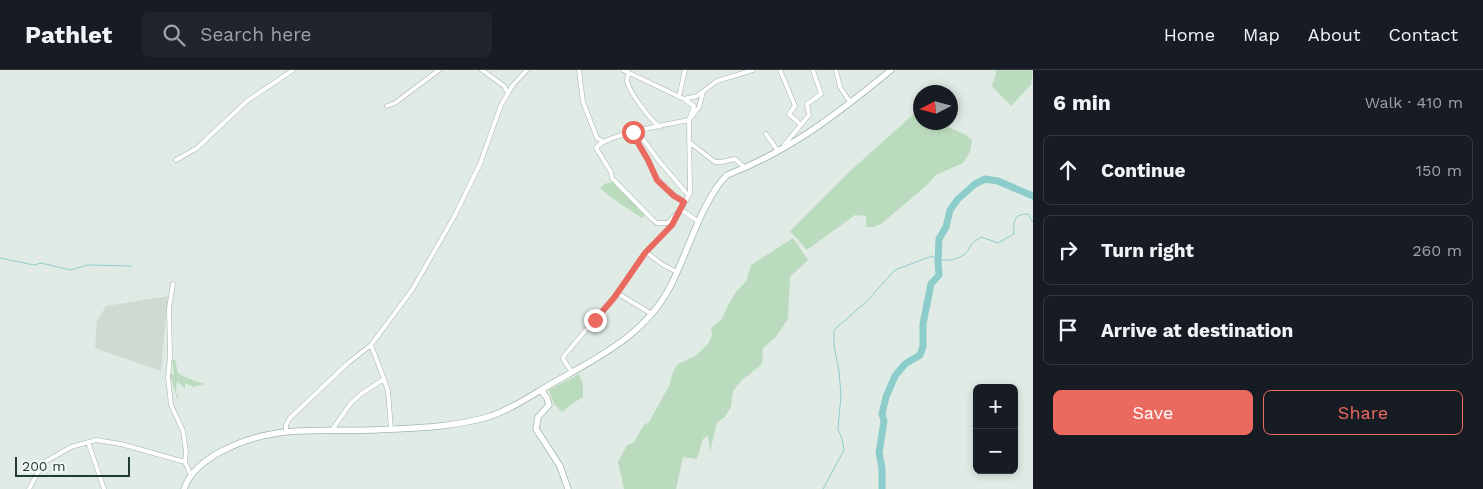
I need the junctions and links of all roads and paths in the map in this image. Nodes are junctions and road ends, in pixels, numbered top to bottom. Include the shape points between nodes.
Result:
1 (293, 70) edge
2 (439, 70) edge
3 (482, 70) edge
4 (526, 70) edge
5 (580, 70) edge
6 (623, 70) edge
7 (685, 70) edge
8 (753, 70) edge
9 (780, 70) edge
10 (813, 70) edge
11 (836, 70) edge
12 (891, 70) edge
13 (628, 72) junction
14 (703, 92) junction
15 (508, 93) junction
16 (682, 98) junction
17 (850, 102) junction
18 (387, 106) dead end
19 (689, 120) junction
20 (801, 125) junction
21 (660, 127) junction
22 (635, 131) junction
23 (766, 134) dead end
24 (604, 142) junction
25 (689, 142) junction
26 (778, 152) junction
27 (176, 160) dead end
28 (745, 168) junction
29 (688, 195) junction
30 (684, 202) junction
31 (680, 210) junction
32 (699, 222) junction
33 (646, 252) junction
34 (678, 272) junction
35 (173, 284) dead end
36 (617, 293) junction
37 (653, 315) junction
38 (371, 345) junction
39 (572, 372) junction
40 (384, 379) junction
41 (542, 390) junction
42 (391, 429) junction
43 (332, 430) junction
44 (286, 432) junction
45 (88, 442) junction
46 (186, 462) junction
47 (191, 476) junction
48 (30, 489) edge
49 (104, 489) edge
50 (184, 489) edge
51 (568, 489) edge

1 - 27 street via 247,100 197,148
2 - 18 street
3 - 15 street via 504,86
4 - 15 street
5 - 24 street via 583,102 597,138
6 - 13 street
7 - 16 street
8 - 14 street via 717,81
9 - 20 street via 794,106 789,114
10 - 20 street via 821,94 807,104 809,115
11 - 17 street via 840,87
12 - 17 main road
13 - 16 street
13 - 21 street via 627,80 635,96
14 - 16 street
14 - 19 street
15 - 38 street via 496,116 480,164 450,224 412,290
16 - 19 street via 694,106
17 - 26 main road via 818,128
19 - 21 street
19 - 25 street
20 - 26 street
21 - 22 street
22 - 24 street
22 - 29 street
22 - 30 street via 657,180
23 - 26 street
24 - 31 street via 596,148 612,178 652,219 657,223 668,222
25 - 28 street via 715,162 736,159
25 - 29 street
26 - 28 main road
28 - 32 main road via 721,181
29 - 30 street
30 - 31 street
31 - 32 street
31 - 33 street via 672,225
32 - 34 main road
33 - 34 street
33 - 36 street
34 - 37 main road
35 - 46 street via 168,377 171,405 183,431
36 - 37 street
36 - 39 street via 564,356
37 - 39 main road via 632,335
38 - 40 street
38 - 44 street via 290,418
39 - 41 main road
40 - 42 street
40 - 43 street via 351,403
41 - 42 main road via 476,420
41 - 51 main road via 549,405 538,417 536,429 560,466
42 - 43 main road
43 - 44 main road
44 - 47 main road via 264,434 235,444 206,460
45 - 46 street via 121,444
45 - 48 street via 71,447 43,463
45 - 49 street
46 - 47 street
47 - 50 main road

